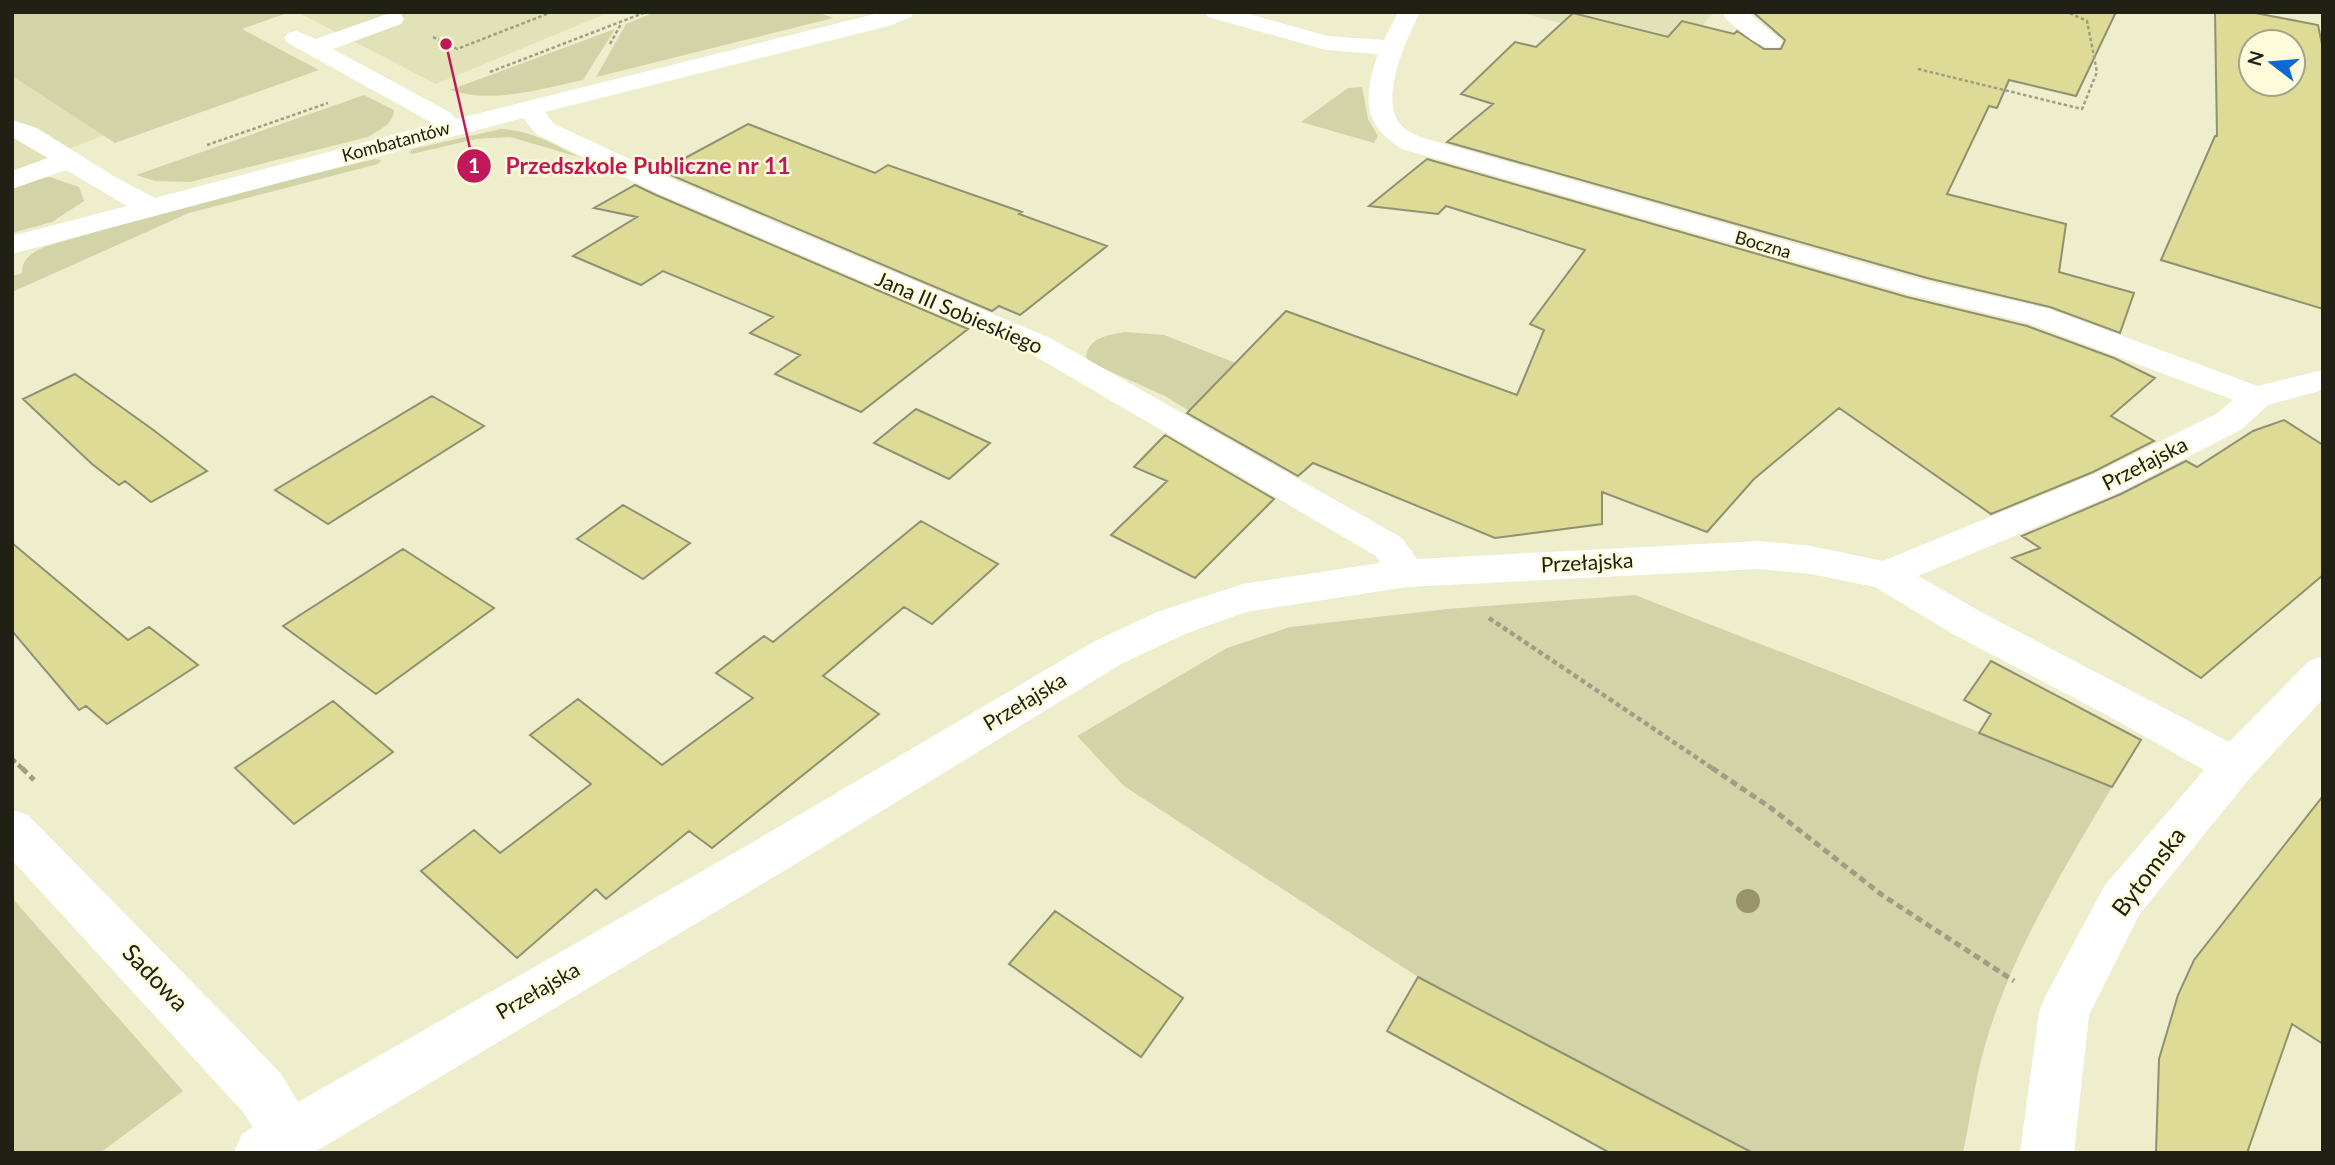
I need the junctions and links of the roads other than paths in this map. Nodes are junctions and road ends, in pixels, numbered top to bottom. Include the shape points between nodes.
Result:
1 (903, 12) edge
2 (1216, 12) edge
3 (1409, 12) edge
4 (1737, 12) edge
5 (393, 19) road end
6 (1771, 42) dead end
7 (1394, 48) junction
8 (529, 108) junction
9 (12, 128) edge
10 (450, 128) junction
11 (66, 160) junction
12 (12, 181) edge
13 (150, 207) junction
14 (12, 245) edge
15 (2323, 380) edge
16 (2256, 397) junction
17 (1407, 573) junction
18 (1885, 575) junction
19 (2323, 672) edge
20 (2234, 766) junction
21 (12, 829) edge
22 (275, 1144) edge
23 (2047, 1153) edge

1 - 8 street, Kombatantów
2 - 7 street via 1326,43
3 - 7 street, Boczna via 1396,33
4 - 6 street via 1735,15
5 - 10 street via 305,43 442,118
7 - 16 street, Boczna via 1380,86 1383,116 1392,131 1411,143 1919,288 2038,316
8 - 10 street, Kombatantów
8 - 17 street, Jana III Sobieskiego via 545,129 667,187 1039,345 1389,547
9 - 11 street
10 - 13 street, Kombatantów
11 - 12 street
11 - 13 street
13 - 14 street, Kombatantów
15 - 16 street, Przełajska
16 - 18 street, Przełajska via 2230,421 2107,483
17 - 18 street, Przełajska via 1759,555
17 - 22 street, Przełajska via 1243,597 1107,653
18 - 20 street, Przełajska
19 - 20 street, Bytomska
20 - 23 street, Bytomska via 2122,900 2064,1012
21 - 22 street, Sadowa via 256,1086

